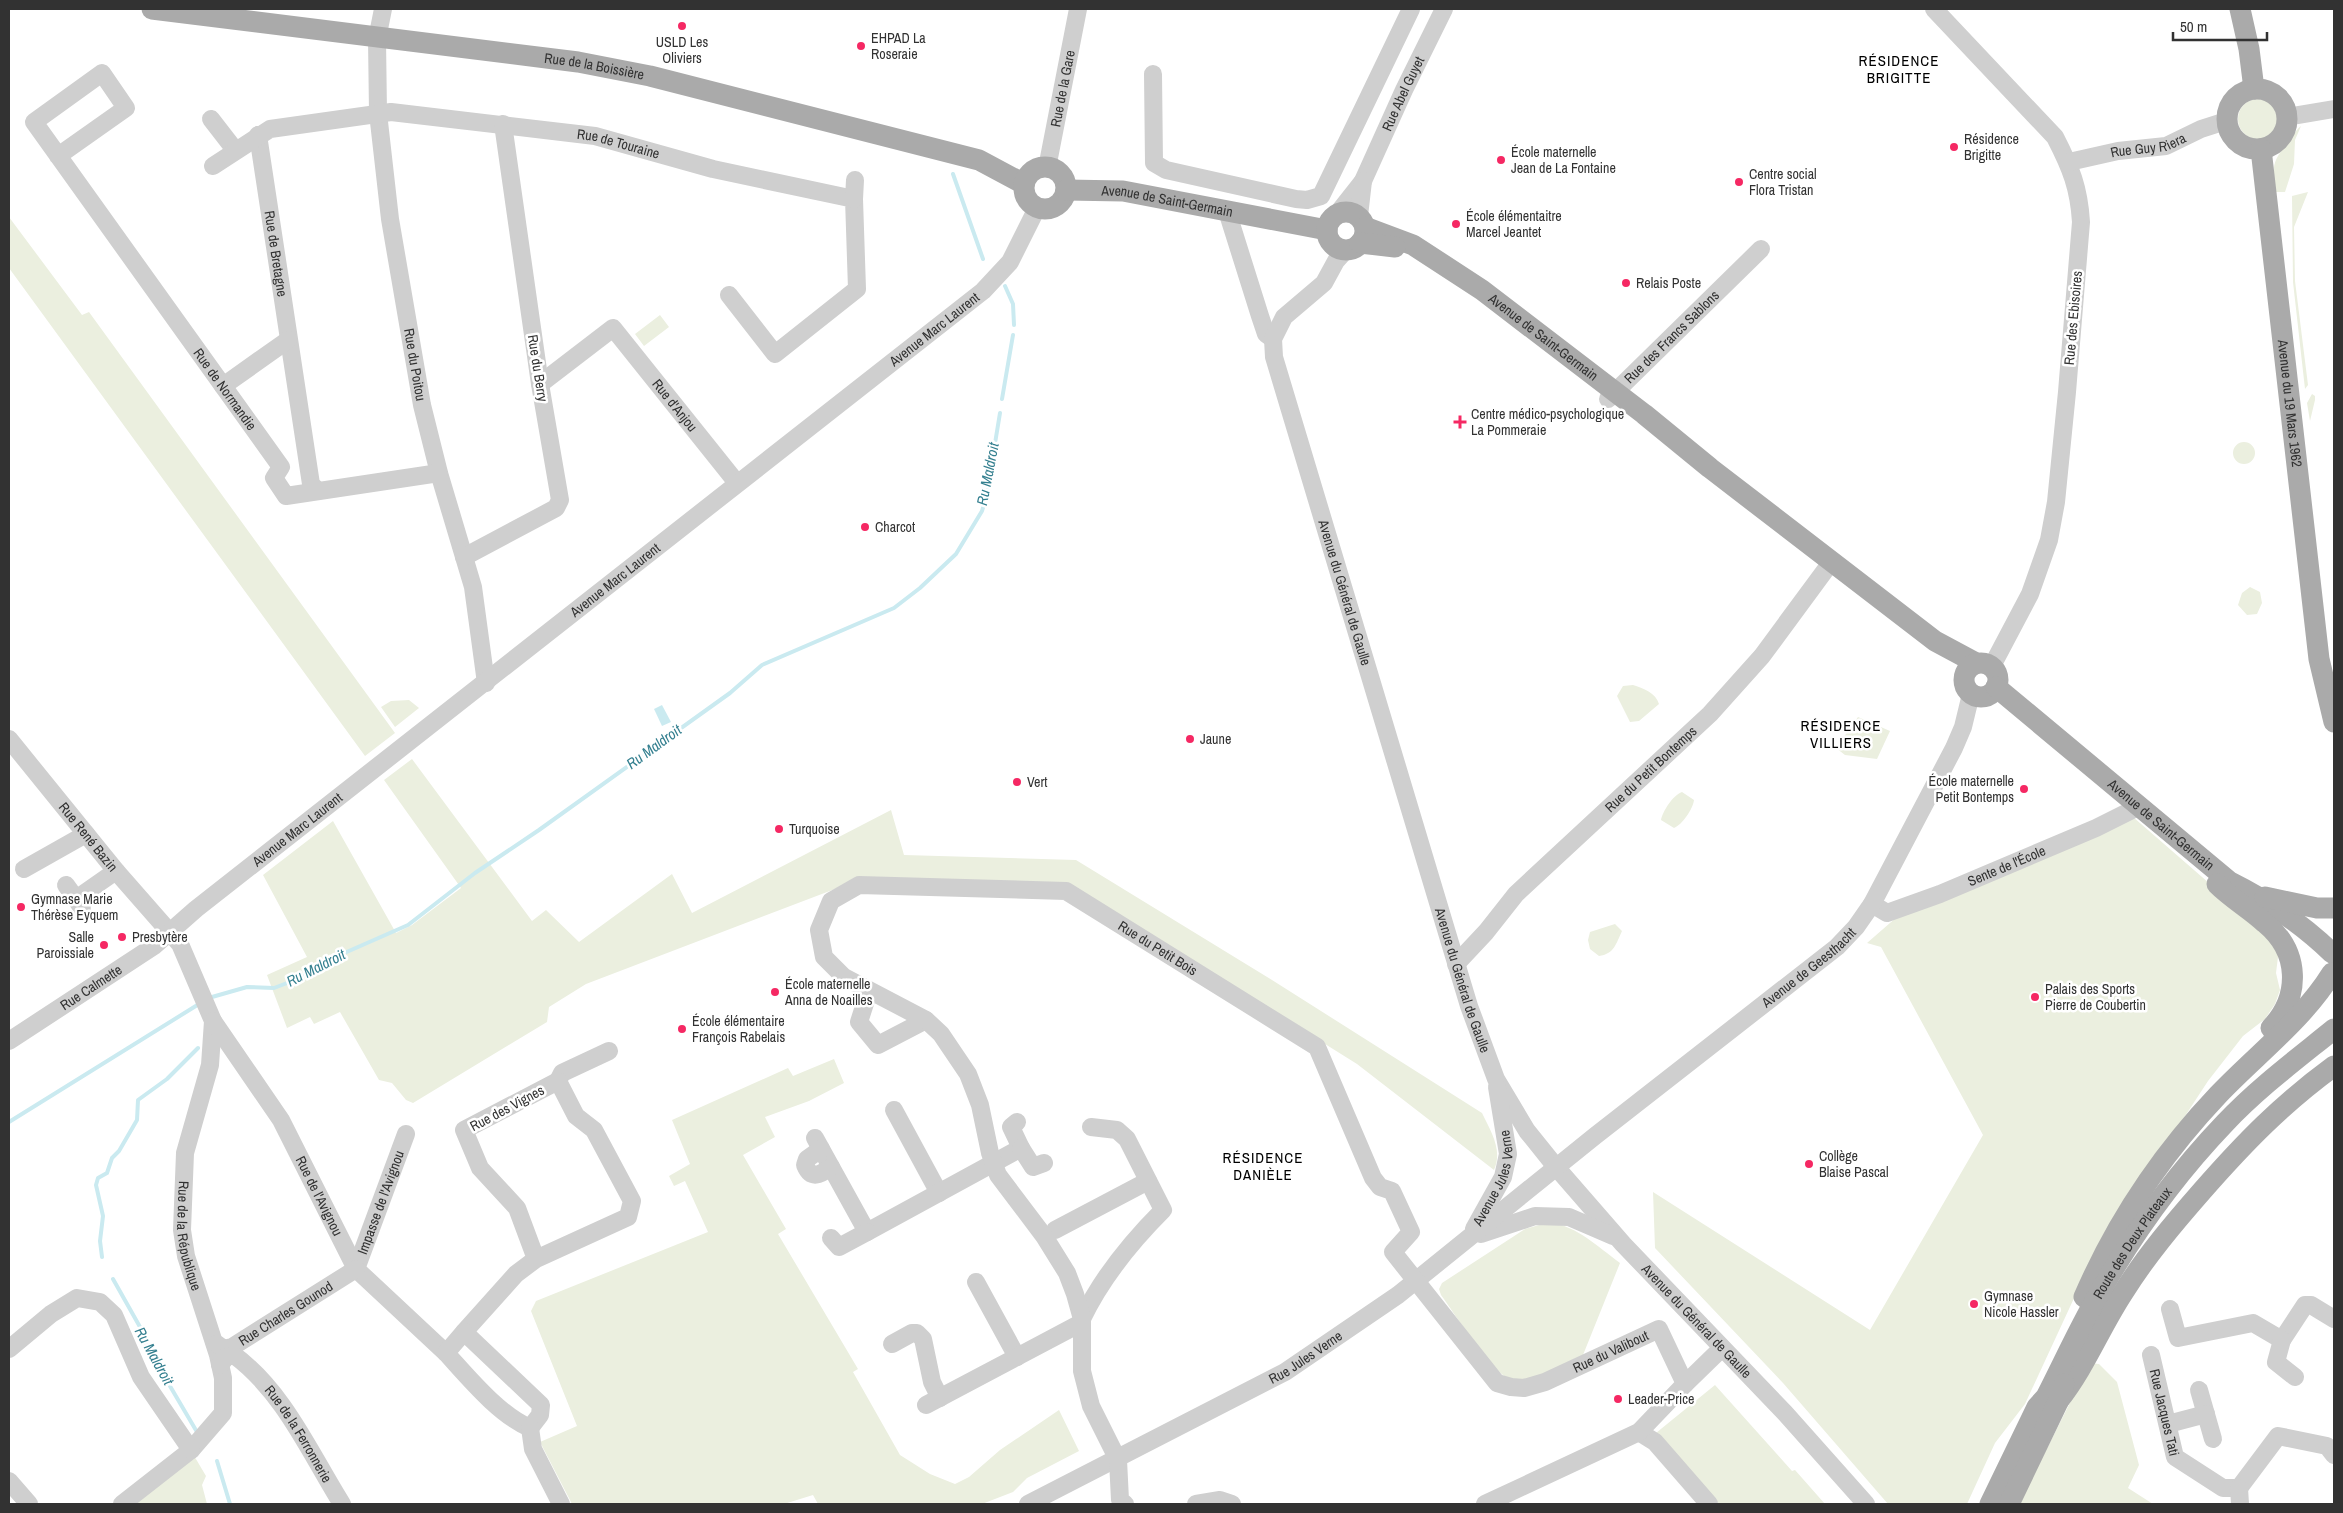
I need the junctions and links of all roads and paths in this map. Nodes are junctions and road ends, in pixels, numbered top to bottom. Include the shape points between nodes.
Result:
1 (152, 9) edge
2 (384, 9) edge
3 (1078, 9) edge
4 (1411, 9) edge
5 (1444, 9) edge
6 (1934, 9) edge
7 (2240, 9) edge
8 (377, 39) junction
9 (1153, 74) dead end
10 (1378, 78) junction
11 (2254, 89) junction
12 (1404, 90) junction
13 (2334, 109) edge
14 (378, 113) junction
15 (2287, 117) junction
16 (211, 119) dead end
17 (2226, 122) junction
18 (503, 124) junction
19 (258, 135) junction
20 (2261, 149) junction
21 (235, 150) junction
22 (58, 156) junction
23 (2069, 162) junction
24 (213, 166) dead end
25 (1047, 168) junction
26 (855, 180) dead end
27 (1024, 184) junction
28 (1066, 190) junction
29 (854, 199) junction
30 (1037, 208) junction
31 (1227, 211) junction
32 (1345, 236) junction
33 (1761, 249) dead end
34 (729, 295) dead end
35 (1273, 339) junction
36 (288, 340) junction
37 (540, 384) junction
38 (222, 386) junction
39 (1612, 395) junction
40 (307, 463) junction
41 (281, 467) junction
42 (439, 473) junction
43 (737, 483) junction
44 (318, 491) junction
45 (464, 557) junction
46 (1832, 561) junction
47 (2319, 659) junction
48 (1976, 674) junction
49 (486, 683) junction
50 (2334, 698) edge
51 (2334, 722) edge
52 (9, 739) edge
53 (2140, 806) junction
54 (86, 834) junction
55 (2201, 859) junction
56 (24, 869) dead end
57 (116, 871) junction
58 (2255, 894) junction
59 (75, 897) dead end
60 (1872, 904) junction
61 (2334, 908) edge
62 (170, 932) junction
63 (2333, 962) edge
64 (1456, 964) junction
65 (869, 991) junction
66 (926, 1020) junction
67 (213, 1021) junction
68 (2334, 1029) edge
69 (2334, 1040) edge
70 (9, 1041) edge
71 (609, 1051) dead end
72 (2334, 1066) edge
73 (1496, 1078) junction
74 (558, 1081) junction
75 (2334, 1086) edge
76 (2217, 1096) junction
77 (894, 1110) dead end
78 (1016, 1122) dead end
79 (1090, 1127) dead end
80 (406, 1134) dead end
81 (818, 1144) dead end
82 (1021, 1148) junction
83 (1044, 1163) dead end
84 (994, 1164) junction
85 (1556, 1168) junction
86 (1148, 1180) junction
87 (939, 1193) junction
88 (2181, 1215) junction
89 (1055, 1230) dead end
90 (867, 1232) junction
91 (1617, 1237) junction
92 (831, 1238) dead end
93 (1468, 1239) junction
94 (536, 1259) junction
95 (356, 1269) junction
96 (1416, 1280) junction
97 (976, 1282) dead end
98 (1097, 1288) junction
99 (1075, 1294) junction
100 (2170, 1309) dead end
101 (2334, 1319) edge
102 (1081, 1321) junction
103 (464, 1332) junction
104 (250, 1337) junction
105 (2282, 1340) junction
106 (215, 1342) junction
107 (892, 1344) dead end
108 (1722, 1348) junction
109 (9, 1349) edge
110 (446, 1353) junction
111 (2151, 1355) dead end
112 (1017, 1357) junction
113 (220, 1365) junction
114 (249, 1369) junction
115 (2295, 1377) dead end
116 (1685, 1384) junction
117 (2199, 1390) dead end
118 (2058, 1402) junction
119 (2037, 1407) junction
120 (2206, 1414) junction
121 (2168, 1424) junction
122 (530, 1428) junction
123 (1639, 1432) junction
124 (2212, 1439) dead end
125 (2332, 1445) edge
126 (191, 1450) junction
127 (1118, 1460) junction
128 (9, 1481) edge
129 (2240, 1496) edge
130 (29, 1504) edge
131 (122, 1504) edge
132 (342, 1504) edge
133 (561, 1504) edge
134 (1028, 1504) edge
135 (1125, 1504) edge
136 (1196, 1504) edge
137 (1232, 1504) edge
138 (1485, 1504) edge
139 (1709, 1504) edge
140 (1866, 1504) edge
141 (1990, 1504) edge
142 (2009, 1504) edge

1 - 8 main road, Rue de la Boissière
2 - 8 street, Rue du Poitou
3 - 25 street, Rue de la Gare
4 - 10 street
5 - 12 street, Rue Abel Guyet
6 - 23 street, Rue des Ebisoires via 2055,137
7 - 11 main road
8 - 14 street, Rue du Poitou
8 - 27 main road, Rue de la Boissière via 578,62 650,76 979,160
9 - 10 street via 1154,163 1166,170 1307,200 1321,196
10 - 12 street
11 - 15 main road via 2273,93 2285,107
11 - 17 main road via 2237,96 2227,112
12 - 32 street, Rue Abel Guyet via 1363,181
13 - 15 street
14 - 18 street, Rue de Touraine
14 - 19 street via 270,129
14 - 42 street, Rue du Poitou via 390,219 422,405
15 - 20 main road via 2283,134 2277,142
16 - 21 street
17 - 20 main road via 2234,139 2251,149
17 - 23 street, Rue Guy Riera via 2201,129 2166,146 2118,151
18 - 29 street, Rue de Touraine via 595,136 713,169
18 - 37 street, Rue du Berry
19 - 21 street
19 - 36 street, Rue de Bretagne
20 - 47 main road, Avenue du 19 Mars 1962
21 - 24 street
22 - 22 street, Rue de Normandie via 126,108 102,73 34,122
22 - 38 street, Rue de Normandie
23 - 48 street, Rue des Ebisoires via 2080,195 2081,222 2056,502 2049,540 2030,594
25 - 27 main road via 1032,172
25 - 28 main road via 1058,172
26 - 29 street
27 - 30 main road via 1025,196
28 - 30 main road via 1056,206
28 - 31 main road, Avenue de Saint-Germain via 1124,191
29 - 34 street via 857,289 775,354
30 - 43 street, Avenue Marc Laurent via 1010,262 983,291
31 - 32 main road, Avenue de Saint-Germain
31 - 35 street, Avenue du Général de Gaulle via 1266,334
32 - 35 street via 1324,284 1284,317
32 - 39 main road, Avenue de Saint-Germain via 1413,245 1431,255 1482,290
33 - 39 street, Rue des Francs Sablons
35 - 64 street, Avenue du Général de Gaulle via 1274,358
36 - 38 street
36 - 40 street, Rue de Bretagne
37 - 43 street, Rue d'Anjou via 613,328
37 - 45 street, Rue du Berry via 560,500 556,508
38 - 41 street, Rue de Normandie
39 - 46 main road, Avenue de Saint-Germain via 1638,422 1710,468
40 - 41 street
40 - 44 street, Rue de Bretagne via 311,484
41 - 44 street via 274,478 286,496
42 - 44 street
42 - 45 street, Rue du Poitou
43 - 49 street, Avenue Marc Laurent
45 - 49 street, Rue du Poitou via 476,604
46 - 48 main road, Avenue de Saint-Germain
46 - 64 street, Rue du Petit Bontemps via 1762,656 1710,714 1516,894
47 - 50 main road, Avenue du 19 Mars 1962
47 - 51 main road, Avenue du 19 Mars 1962
48 - 53 main road, Avenue de Saint-Germain via 1977,696 1988,695 1996,687
48 - 60 street, Avenue de Geesthacht via 1963,727 1954,748
49 - 62 street, Avenue Marc Laurent
52 - 54 street, Rue René Bazin
53 - 55 main road, Avenue de Saint-Germain
53 - 60 street, Sente de l'École via 1940,894 1887,913
54 - 56 street
54 - 57 street, Rue René Bazin
55 - 58 main road, Avenue de Saint-Germain via 2230,882
55 - 76 main road via 2214,880 2266,923 2280,939 2289,956 2293,980 2290,999 2282,1014 2223,1081
57 - 59 street
57 - 62 street, Rue René Bazin
58 - 61 main road via 2316,908
58 - 63 main road, Avenue de Saint-Germain via 2313,936
60 - 85 street, Avenue de Geesthacht via 1837,947
62 - 67 street, Rue de la République via 184,951
62 - 70 street, Rue Calmette via 154,946
63 - 76 main road via 2318,994
64 - 73 street, Avenue du Général de Gaulle
65 - 66 street, Rue du Petit Bois
65 - 66 street via 859,1022 878,1044
65 - 96 street, Rue du Petit Bois via 844,977 824,957 819,930 831,901 858,885 1066,891 1317,1047 1373,1178 1380,1187 1392,1191 1411,1232 1393,1252
66 - 84 street, Rue du Petit Bois via 941,1034 968,1074 980,1105
67 - 95 street, Rue de l'Avignou via 281,1120
67 - 106 street, Rue de la République via 210,1065 185,1153 182,1230 186,1256
68 - 119 main road, Route des Deux Plateaux via 2226,1123 2178,1177 2106,1280 2046,1397
69 - 118 main road, Route des Deux Plateaux via 2285,1079 2233,1128 2185,1184 2112,1287 2067,1375
71 - 74 street via 562,1073
72 - 88 main road via 2252,1135
73 - 85 street, Avenue du Général de Gaulle via 1528,1131
73 - 93 street, Avenue Jules Verne via 1508,1154 1503,1177
74 - 94 street, Rue des Vignes via 464,1130 480,1168 517,1208
74 - 94 street, Rue des Vignes via 576,1116 594,1130 632,1202 628,1217
75 - 88 main road via 2295,1108
76 - 119 main road via 2137,1198 2101,1257
77 - 87 street
78 - 82 street via 1011,1127
79 - 86 street via 1117,1130 1127,1139
80 - 95 street, Impasse de l'Avignou
81 - 90 street
82 - 83 street via 1033,1168
82 - 84 street
84 - 87 street
84 - 99 street, Rue du Petit Bois via 998,1175 1044,1236
85 - 91 street, Avenue du Général de Gaulle
85 - 93 street, Rue Jules Verne
86 - 89 street
86 - 98 street via 1163,1210 1137,1236
87 - 90 street
88 - 118 main road via 2123,1292 2075,1379
90 - 92 street via 839,1247
91 - 93 street, Avenue Jules Verne via 1569,1217 1534,1216
91 - 108 street, Avenue du Général de Gaulle
93 - 96 street, Rue Jules Verne
94 - 103 street, Rue des Vignes via 516,1274
95 - 104 street, Rue Charles Gounod
95 - 110 street, Rue de l'Avignou
96 - 116 street, Rue du Valibout via 1497,1383 1524,1388 1545,1382 1659,1329
96 - 127 street, Rue Jules Verne via 1285,1372
97 - 112 street
98 - 99 street
98 - 102 street
99 - 102 street, Rue du Petit Bois
100 - 105 street via 2178,1338 2253,1323
101 - 105 street via 2311,1305 2304,1305
102 - 112 street
102 - 127 street, Rue du Petit Bois via 1082,1371 1091,1406
103 - 110 street
103 - 122 street via 541,1405 540,1415
104 - 106 street, Rue Charles Gounod via 224,1349
104 - 114 street via 245,1351
105 - 115 street via 2276,1362
106 - 113 street, Rue de la République
107 - 112 street via 912,1332 916,1325 923,1339 933,1401
108 - 116 street
108 - 140 street, Avenue du Général de Gaulle via 1785,1412
109 - 126 street via 51,1314 77,1298 100,1302 114,1315 141,1377
110 - 122 street, Rue de l'Avignou via 495,1403
111 - 121 street, Rue Jacques Tati
113 - 114 street, Rue de la Ferronnerie via 226,1357 234,1355
113 - 126 street, Rue de la République via 223,1412
114 - 132 street, Rue de la Ferronnerie via 270,1389 285,1410
116 - 123 street
117 - 120 street
118 - 142 main road, Route des Deux Plateaux
119 - 141 main road, Route des Deux Plateaux
120 - 121 street
120 - 124 street
121 - 129 street, Rue Jacques Tati via 2175,1457
122 - 133 street via 533,1449
123 - 138 street
123 - 139 street via 1655,1442
125 - 129 street, Rue Jacques Tati via 2278,1436
126 - 131 street, Rue de la République
127 - 134 street, Rue Jules Verne
127 - 135 street via 1120,1500
128 - 130 street
136 - 137 street via 1220,1500

